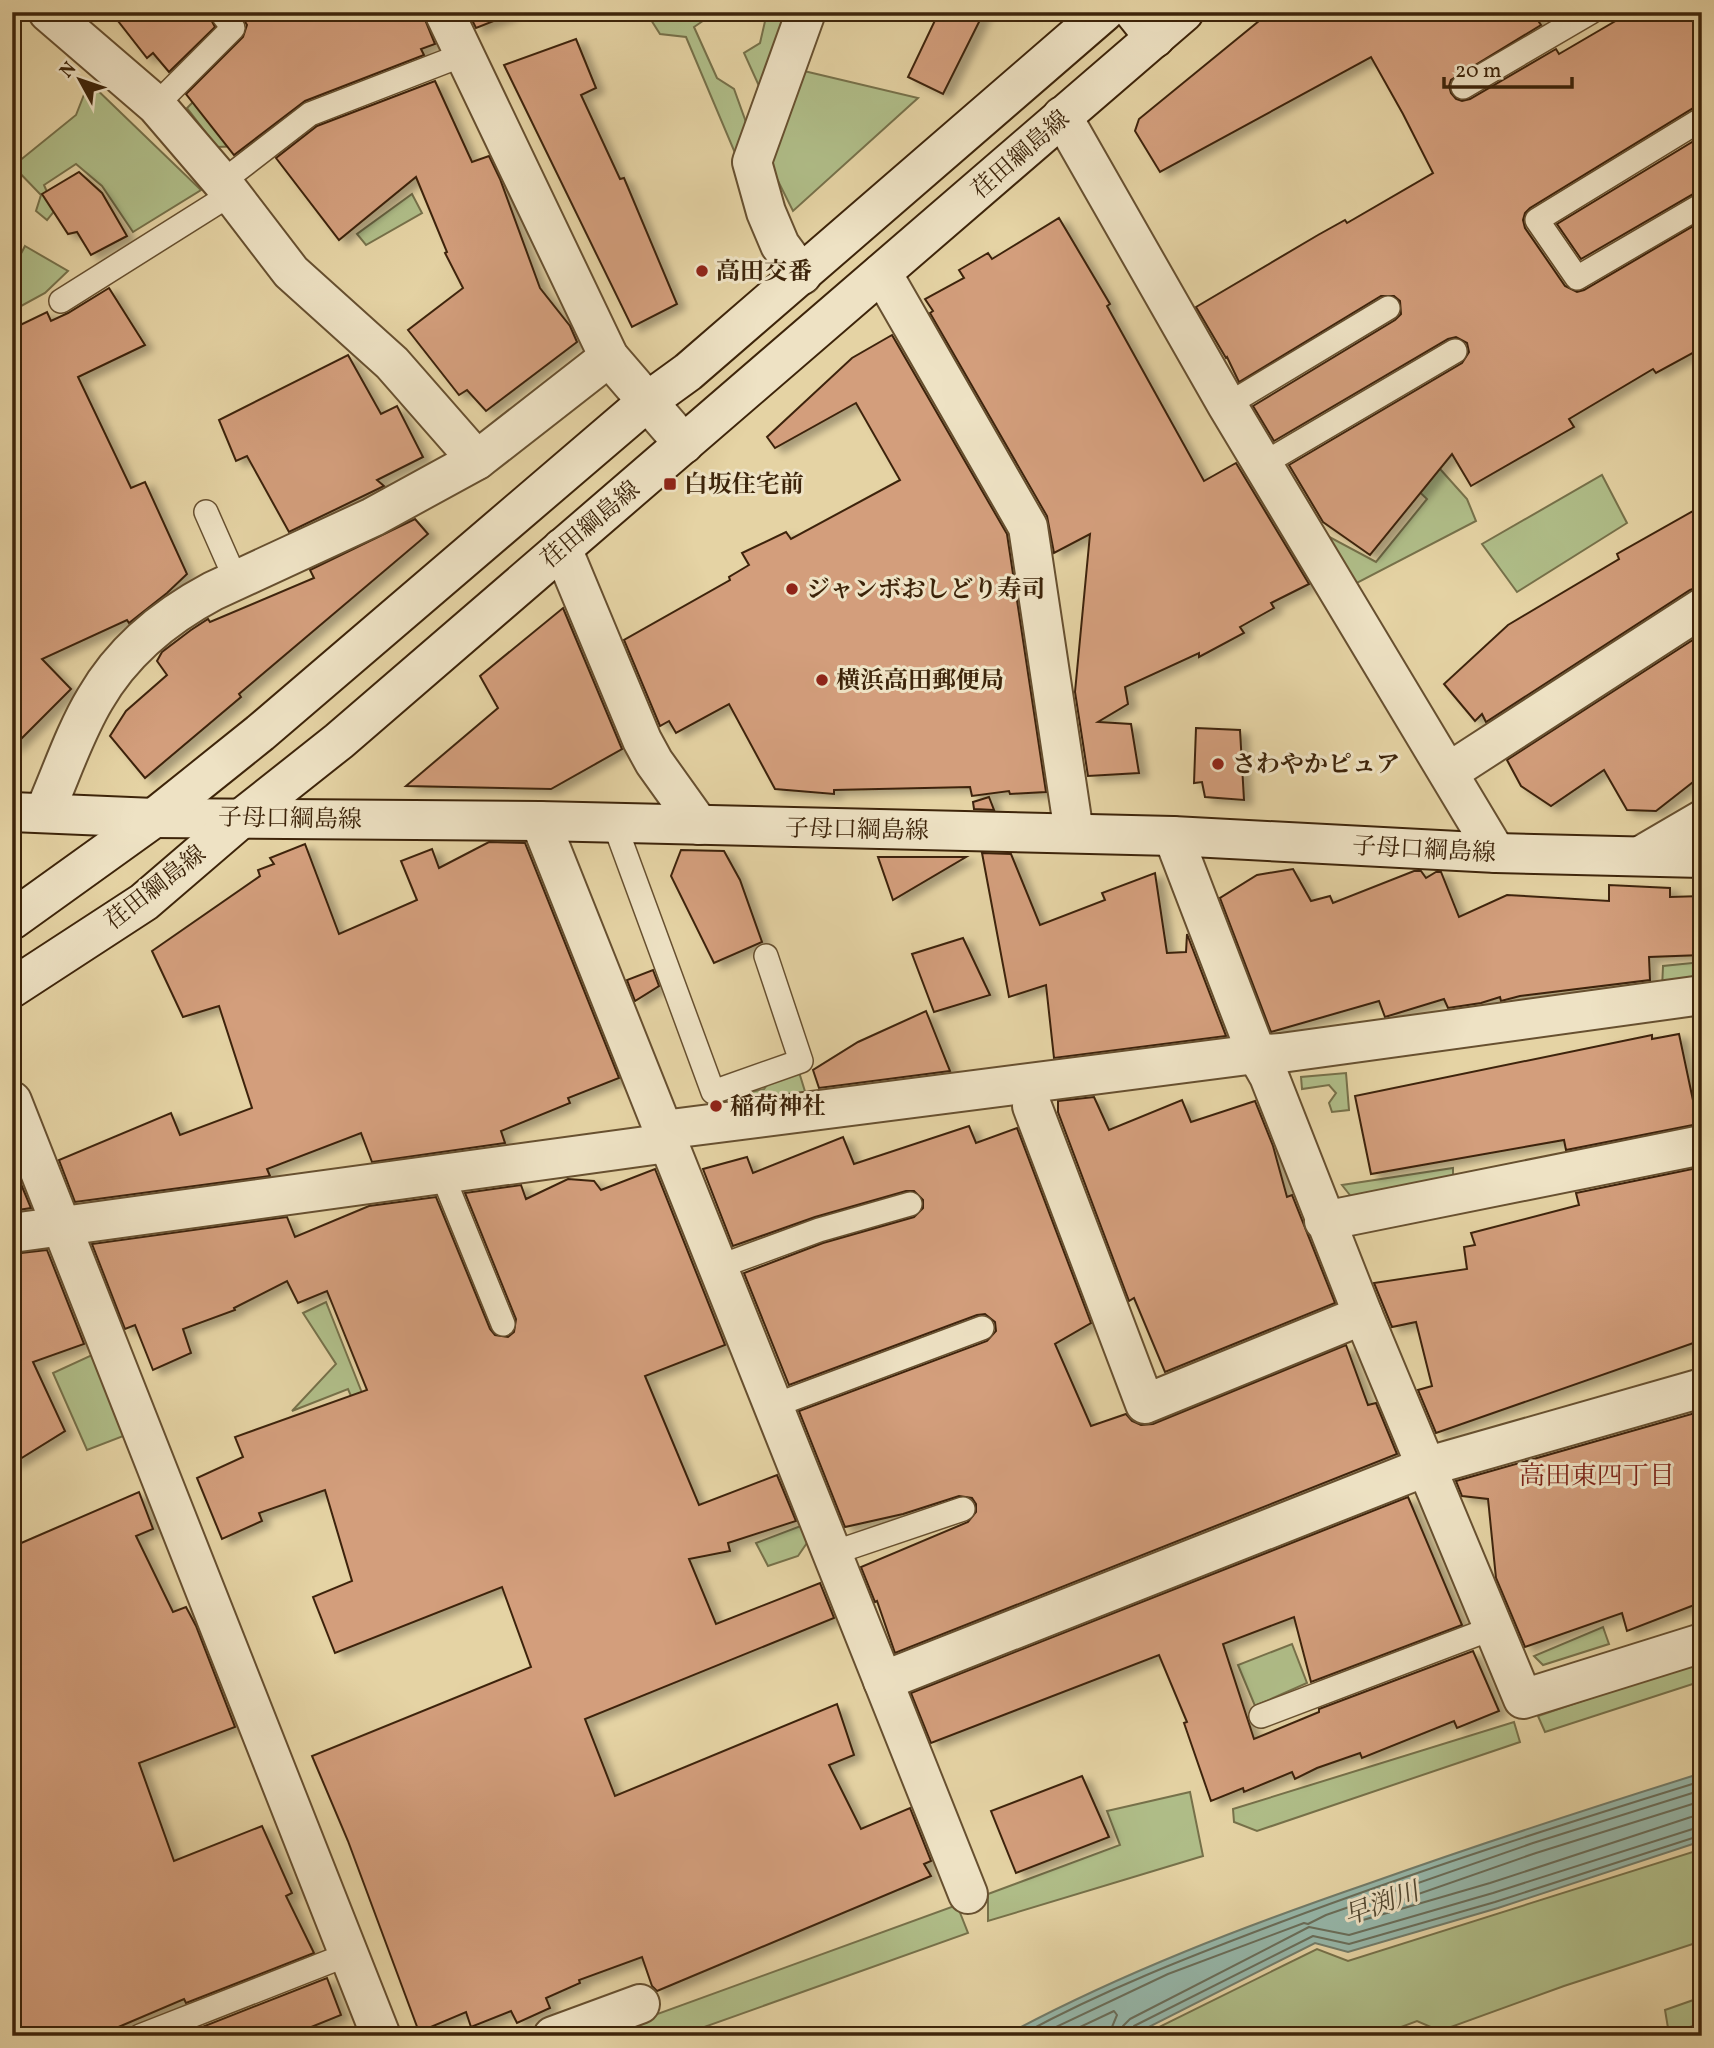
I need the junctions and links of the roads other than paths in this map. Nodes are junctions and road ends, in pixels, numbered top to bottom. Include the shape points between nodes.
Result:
1 (48, 12) edge
2 (221, 12) edge
3 (444, 12) edge
4 (806, 12) edge
5 (1104, 12) edge
6 (1184, 12) edge
7 (1591, 12) edge
8 (1144, 25) edge
9 (465, 54) junction
10 (1463, 87) dead end
11 (156, 105) junction
12 (1062, 116) junction
13 (1702, 119) edge
14 (226, 188) junction
15 (1702, 205) edge
16 (882, 274) junction
17 (802, 275) junction
18 (61, 301) dead end
19 (1388, 308) dead end
20 (1455, 351) dead end
21 (609, 357) junction
22 (648, 401) junction
23 (1227, 405) junction
24 (684, 444) junction
25 (477, 460) junction
26 (1263, 464) junction
27 (206, 512) dead end
28 (562, 548) junction
29 (236, 580) junction
30 (1702, 608) edge
31 (1449, 772) junction
32 (28, 812) edge
33 (243, 817) junction
34 (153, 818) junction
35 (1702, 820) edge
36 (540, 821) junction
37 (614, 823) junction
38 (699, 825) junction
39 (1074, 834) junction
40 (1173, 836) junction
41 (1496, 853) junction
42 (1642, 855) junction
43 (1702, 858) edge
44 (12, 919) edge
45 (766, 956) dead end
46 (12, 988) edge
47 (1702, 995) edge
48 (1702, 1021) edge
49 (1263, 1065) junction
50 (12, 1101) edge
51 (1032, 1106) junction
52 (668, 1142) junction
53 (1702, 1145) edge
54 (442, 1174) junction
55 (911, 1205) dead end
56 (1324, 1221) junction
57 (60, 1226) junction
58 (12, 1233) edge
59 (718, 1267) junction
60 (1363, 1315) junction
61 (503, 1324) dead end
62 (982, 1328) dead end
63 (1702, 1388) edge
64 (774, 1406) junction
65 (1425, 1467) junction
66 (963, 1509) dead end
67 (833, 1553) junction
68 (1493, 1628) junction
69 (1702, 1643) edge
70 (883, 1681) junction
71 (1261, 1716) dead end
72 (968, 1894) dead end
73 (349, 1954) junction
74 (640, 2004) dead end
75 (140, 2036) edge
76 (381, 2036) edge
77 (553, 2036) edge

1 - 11 street
2 - 11 lane via 233,27
3 - 9 street
4 - 17 street via 752,162 780,245
5 - 17 street
6 - 8 street, 荏田綱島線
7 - 10 lane
8 - 12 street, 荏田綱島線
9 - 14 lane via 310,114
9 - 21 street
11 - 14 street
12 - 16 street, 荏田綱島線
12 - 23 street
13 - 15 lane via 1537,220 1577,278
14 - 18 lane
14 - 25 street via 291,272 392,363
16 - 24 street, 荏田綱島線
16 - 39 street via 1028,527
17 - 22 street
19 - 23 lane
20 - 26 lane
21 - 22 street
21 - 25 street
22 - 24 street
22 - 34 street via 260,733
23 - 26 street
24 - 28 street, 荏田綱島線
25 - 29 street via 373,517
26 - 31 street
27 - 29 lane
28 - 33 street, 荏田綱島線 via 339,741
28 - 38 street via 642,740
29 - 32 street via 174,614 123,661 95,698
30 - 31 street
31 - 41 street
32 - 34 street, 子母口綱島線
33 - 34 street, 子母口綱島線
33 - 36 street, 子母口綱島線
33 - 46 street, 荏田綱島線 via 144,901
34 - 44 street
35 - 42 street
36 - 37 street, 子母口綱島線
36 - 52 street
37 - 38 street, 子母口綱島線
37 - 45 lane via 713,1092 801,1061
38 - 39 street, 子母口綱島線
39 - 40 street, 子母口綱島線
40 - 41 street, 子母口綱島線
40 - 49 street
41 - 42 street, 子母口綱島線
42 - 43 street, 子母口綱島線
47 - 49 street
48 - 49 street
49 - 51 street
49 - 52 street
49 - 56 street
50 - 57 street
51 - 52 street
51 - 60 street via 1145,1404
52 - 54 street
52 - 59 street
53 - 56 street
54 - 57 street
54 - 61 lane
55 - 59 lane via 819,1230
56 - 60 street
57 - 58 street
57 - 73 street
59 - 64 street
60 - 65 street
62 - 64 lane
63 - 65 street
64 - 67 street
65 - 68 street
65 - 70 street
66 - 67 lane
67 - 70 street
68 - 69 street via 1523,1699
68 - 71 lane
70 - 72 street
73 - 75 lane
73 - 76 street
74 - 77 street

